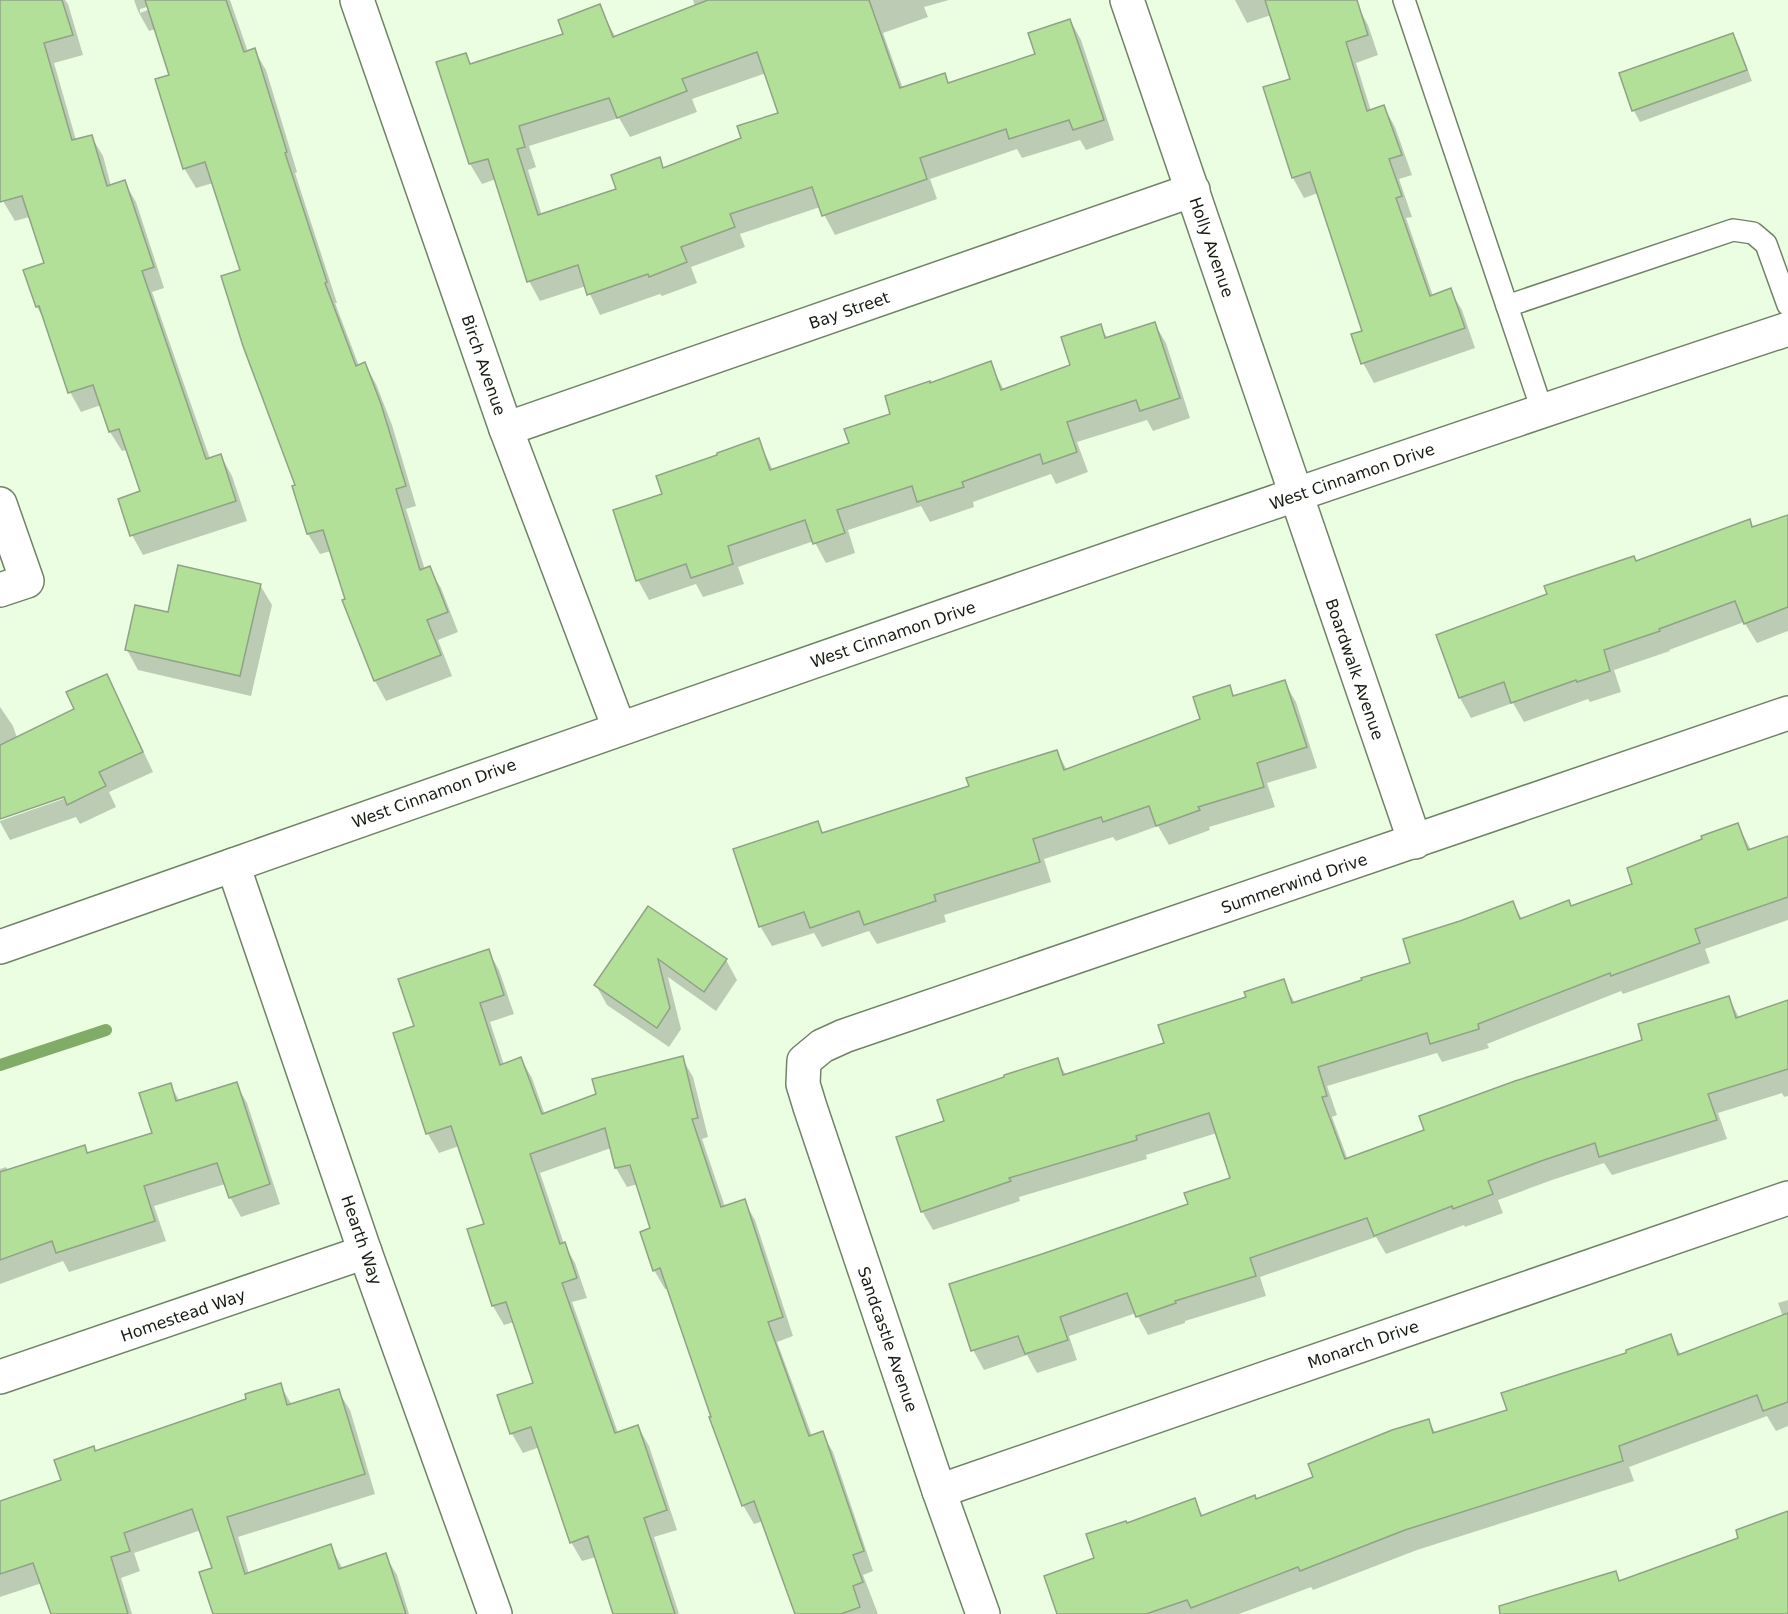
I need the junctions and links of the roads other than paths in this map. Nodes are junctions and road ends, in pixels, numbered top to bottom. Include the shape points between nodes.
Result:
1 (357, 0) edge
2 (1127, 0) edge
3 (1404, 0) edge
4 (1193, 190) junction
5 (1788, 305) edge
6 (1507, 306) junction
7 (1788, 328) edge
8 (1542, 410) junction
9 (506, 429) junction
10 (1295, 495) junction
11 (0, 504) edge
12 (13, 586) edge
13 (1788, 713) edge
14 (619, 728) junction
15 (1415, 842) junction
16 (233, 865) junction
17 (0, 946) edge
18 (804, 1061) joint
19 (1788, 1198) edge
20 (365, 1252) junction
21 (0, 1377) edge
22 (939, 1491) junction
23 (495, 1614) edge
24 (983, 1614) edge

1 - 9 street, Birch Avenue
2 - 4 street, Holly Avenue
3 - 6 lane
4 - 9 street, Bay Street
4 - 10 street, Holly Avenue
5 - 6 lane via 1766,244 1753,233 1733,230
6 - 8 lane
7 - 8 street, West Cinnamon Drive
8 - 10 street, West Cinnamon Drive
9 - 14 street, Birch Avenue
10 - 14 street, West Cinnamon Drive
10 - 15 street, Boardwalk Avenue
11 - 12 street
13 - 15 street, Summerwind Drive
14 - 16 street, West Cinnamon Drive
15 - 18 street, Summerwind Drive via 844,1036 822,1046
16 - 17 street, West Cinnamon Drive
16 - 20 street, Hearth Way
18 - 22 street, Sandcastle Avenue via 803,1084 810,1107
19 - 22 street, Monarch Drive
20 - 21 street, Homestead Way
20 - 23 street, Hearth Way
22 - 24 street, Sandcastle Avenue

